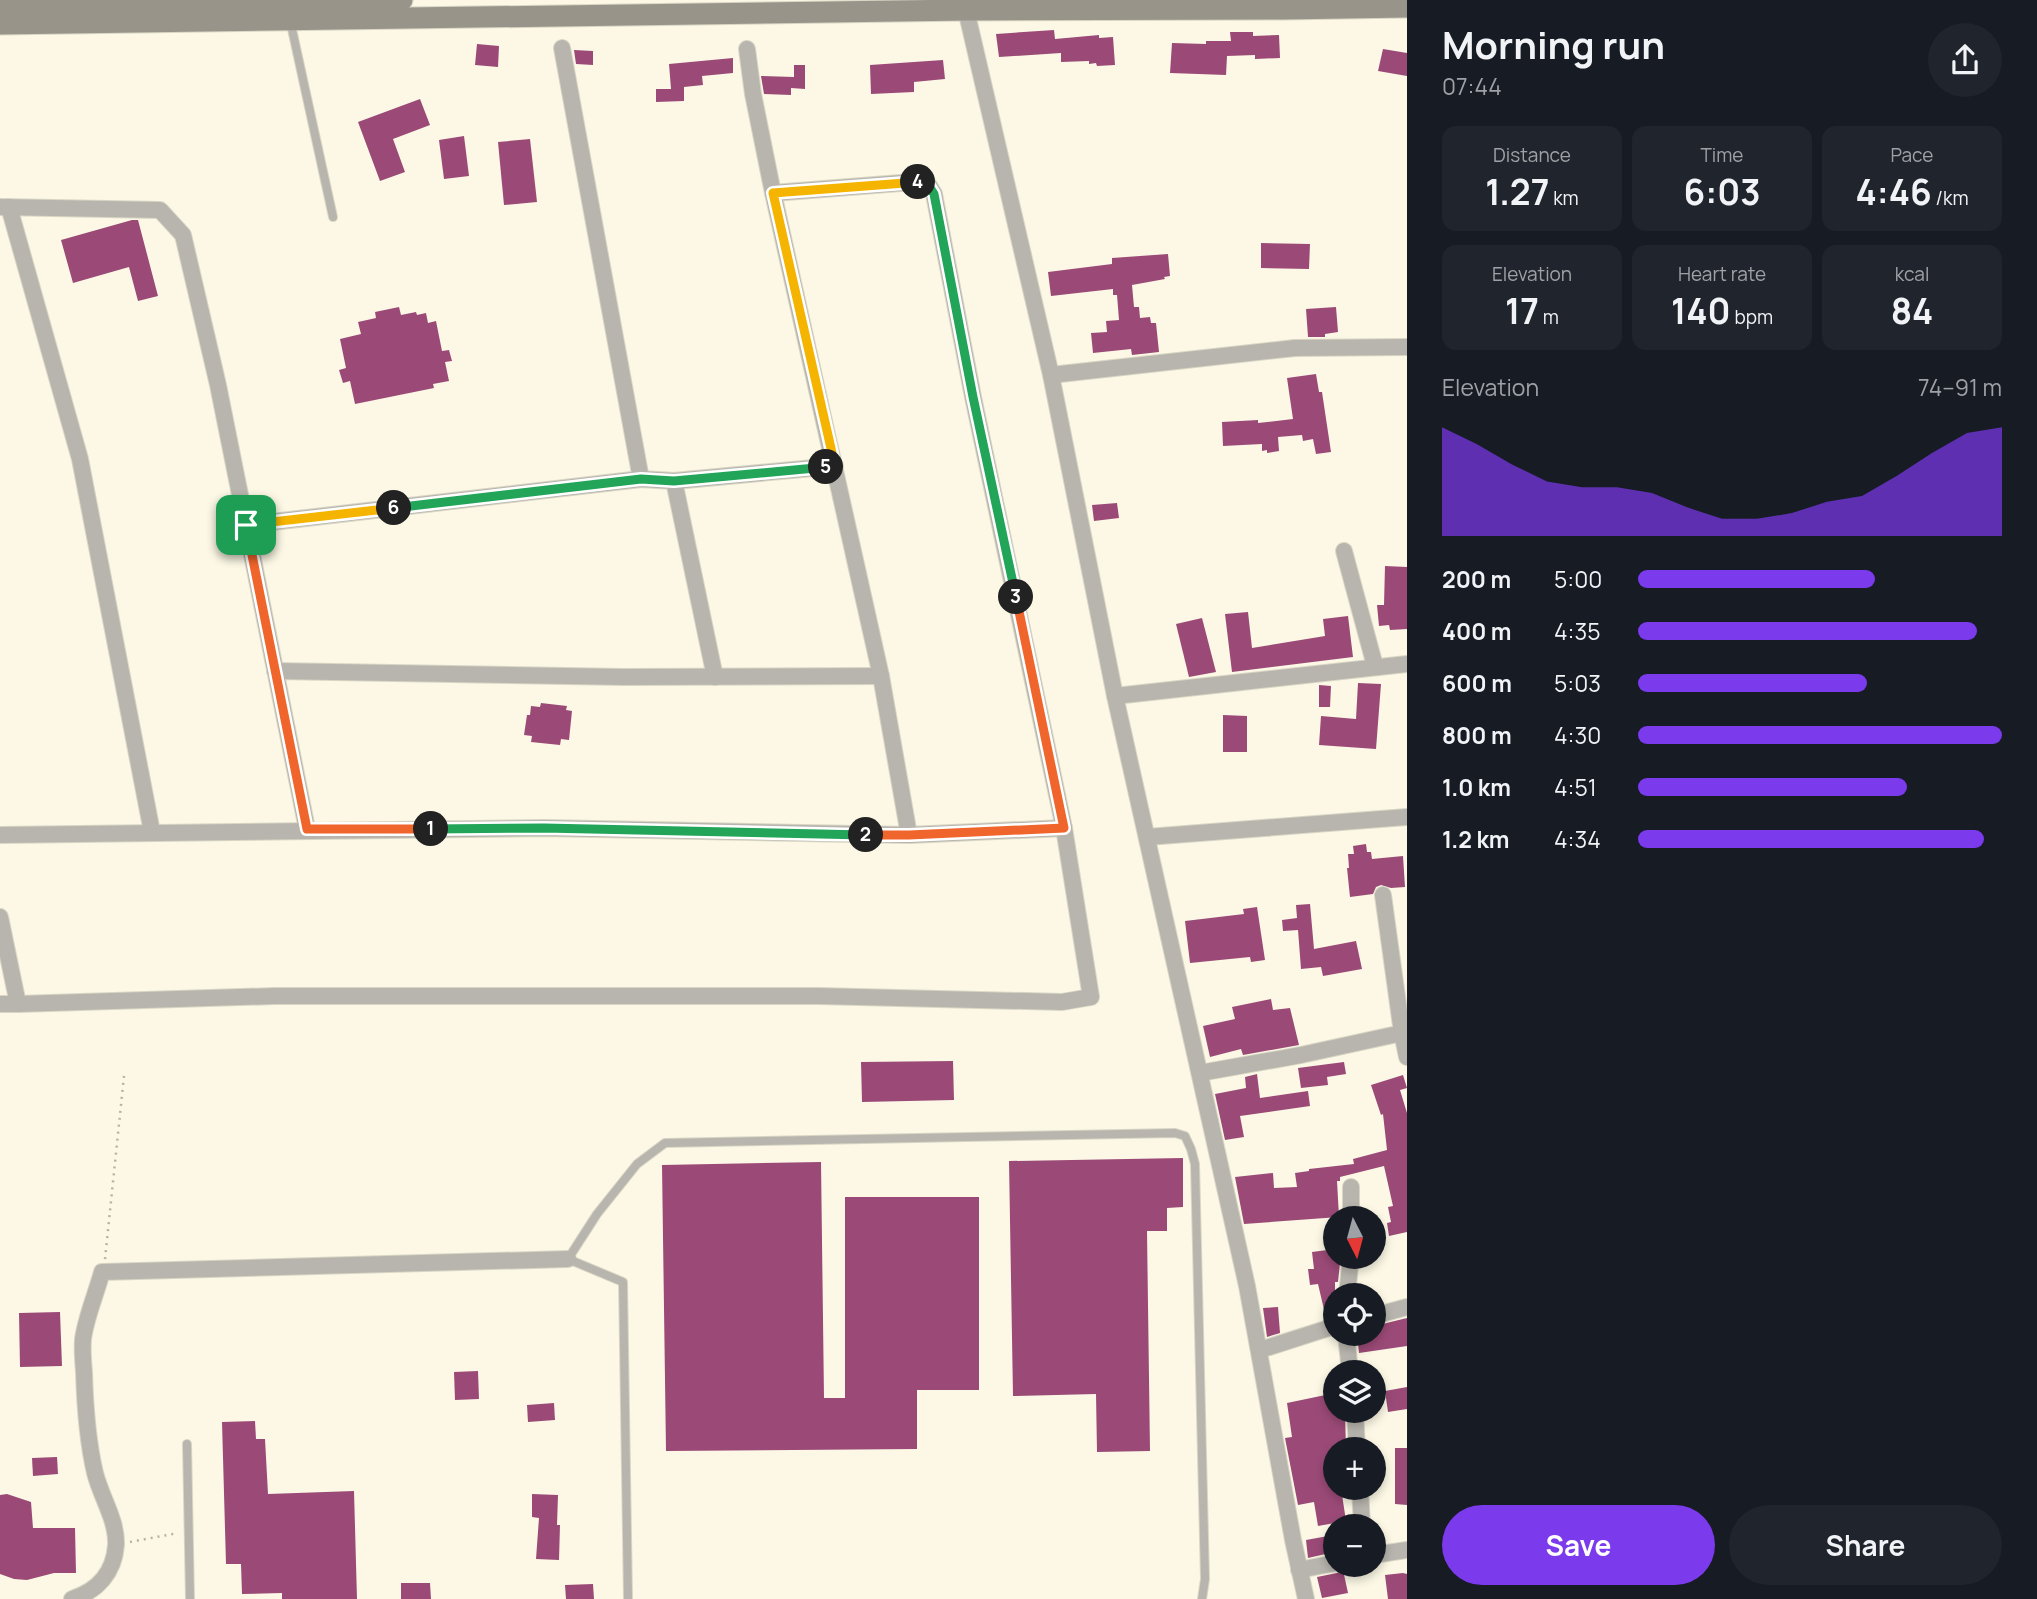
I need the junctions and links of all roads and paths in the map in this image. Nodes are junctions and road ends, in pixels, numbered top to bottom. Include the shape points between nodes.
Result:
1 (402, 0) edge
2 (0, 6) edge
3 (290, 7) edge
4 (1407, 7) edge
5 (966, 10) junction
6 (0, 24) edge
7 (562, 48) dead end
8 (747, 49) dead end
9 (773, 193) junction
10 (4, 207) edge
11 (332, 217) dead end
12 (1407, 347) edge
13 (1051, 375) junction
14 (835, 466) junction
15 (641, 479) junction
16 (674, 481) junction
17 (246, 525) junction
18 (1344, 551) dead end
19 (1407, 664) edge
20 (1375, 666) junction
21 (275, 671) junction
22 (881, 676) junction
23 (715, 677) junction
24 (1115, 696) junction
25 (1407, 817) edge
26 (1064, 828) junction
27 (307, 829) junction
28 (152, 832) junction
29 (0, 835) edge
30 (909, 835) junction
31 (1147, 837) junction
32 (1383, 895) dead end
33 (0, 917) edge
34 (0, 1004) edge
35 (18, 1004) junction
36 (1402, 1033) junction
37 (1407, 1057) edge
38 (1200, 1073) junction
39 (124, 1076) dead end
40 (1351, 1187) dead end
41 (1351, 1206) edge
42 (568, 1259) junction
43 (102, 1272) junction
44 (1407, 1307) edge
45 (1386, 1313) edge
46 (1323, 1330) edge
47 (1260, 1350) junction
48 (187, 1444) dead end
49 (188, 1532) junction
50 (116, 1545) junction
51 (1407, 1550) edge
52 (1386, 1553) edge
53 (1323, 1565) edge
54 (1299, 1570) junction
55 (72, 1599) edge
56 (190, 1599) edge
57 (628, 1599) edge
58 (1202, 1599) edge
59 (1306, 1599) edge

1 - 3 main road
2 - 3 main road
3 - 5 main road
3 - 6 main road
3 - 11 lane
4 - 5 main road
5 - 13 street
7 - 15 street
8 - 9 street
9 - 14 street
9 - 26 street via 926,181 934,194
10 - 17 street via 160,210 183,235
10 - 28 street via 80,459
12 - 13 street via 1295,348
13 - 24 street
14 - 16 street
14 - 22 street
15 - 16 street
15 - 17 street
16 - 23 street
17 - 21 street
18 - 20 street
19 - 20 street
20 - 24 street
21 - 23 street
21 - 27 street
22 - 23 street
22 - 30 street
24 - 31 street
25 - 31 street
26 - 30 street
26 - 35 street via 1091,997 1062,1002 819,996 275,996
27 - 28 street
27 - 30 street
28 - 29 street
31 - 38 street
32 - 36 street
33 - 35 street
34 - 35 street
36 - 37 street
36 - 38 street
38 - 47 street
39 - 43 path
40 - 41 street
42 - 43 street
42 - 57 lane via 623,1282
42 - 58 lane via 636,1164 665,1143 1185,1136 1195,1164
43 - 50 street via 83,1340 85,1411 97,1481
44 - 45 street
46 - 47 street
47 - 54 street
48 - 49 lane
49 - 50 path
49 - 56 lane
50 - 55 street via 103,1582
51 - 52 street
53 - 54 street
54 - 59 street

